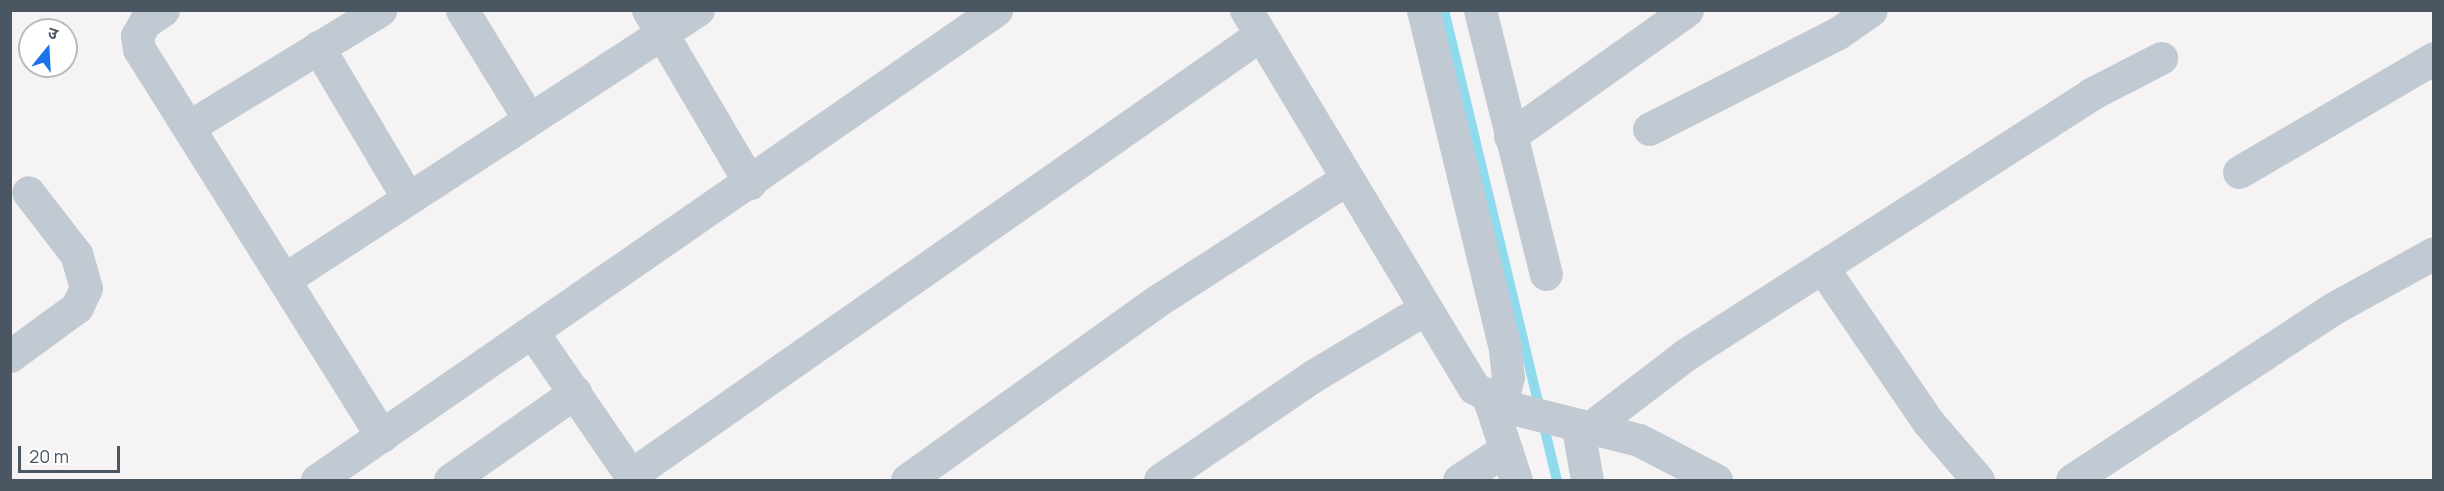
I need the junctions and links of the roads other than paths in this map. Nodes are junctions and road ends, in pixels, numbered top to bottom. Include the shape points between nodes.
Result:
1 (163, 10) edge
2 (380, 10) edge
3 (462, 10) edge
4 (698, 10) edge
5 (996, 10) edge
6 (1423, 10) edge
7 (1480, 10) edge
8 (1688, 10) edge
9 (1870, 10) edge
10 (654, 22) edge
11 (1253, 23) edge
12 (318, 46) junction
13 (2161, 58) dead end
14 (2433, 58) edge
15 (529, 119) junction
16 (190, 126) junction
17 (1649, 129) dead end
18 (1510, 136) junction
19 (2239, 172) dead end
20 (1345, 180) junction
21 (750, 183) junction
22 (28, 192) dead end
23 (408, 198) junction
24 (2433, 253) edge
25 (1822, 267) junction
26 (1546, 274) dead end
27 (285, 279) junction
28 (1423, 310) junction
29 (533, 333) junction
30 (10, 356) edge
31 (575, 392) junction
32 (1501, 404) junction
33 (1579, 428) junction
34 (382, 436) junction
35 (1506, 449) junction
36 (633, 478) edge
37 (316, 480) edge
38 (450, 480) edge
39 (907, 480) edge
40 (1160, 480) edge
41 (1459, 480) edge
42 (1516, 480) edge
43 (1587, 480) edge
44 (1716, 480) edge
45 (1978, 480) edge
46 (2072, 480) edge

1 - 16 street via 144,22 137,36 139,49
2 - 12 street
3 - 15 street
4 - 10 street
5 - 21 street
6 - 32 street via 1505,350 1508,377
7 - 18 street
8 - 18 street
9 - 17 street via 1838,33
10 - 15 street
10 - 21 street
11 - 20 street
11 - 36 street
12 - 16 street
12 - 23 street
13 - 25 street via 2091,94
14 - 19 street
15 - 23 street
16 - 27 street
18 - 26 street
20 - 28 street
20 - 39 street via 1157,301
21 - 29 street
22 - 30 street via 76,254 86,288 78,307
23 - 27 street
24 - 46 street via 2334,308
25 - 33 street
25 - 45 street via 1929,423
27 - 34 street
28 - 32 street via 1454,363
28 - 40 street via 1313,376
29 - 31 street
29 - 34 street
31 - 36 street
31 - 38 street
32 - 33 street
32 - 35 street
33 - 43 street
33 - 44 street via 1639,440
34 - 37 street
35 - 41 street
35 - 42 street

